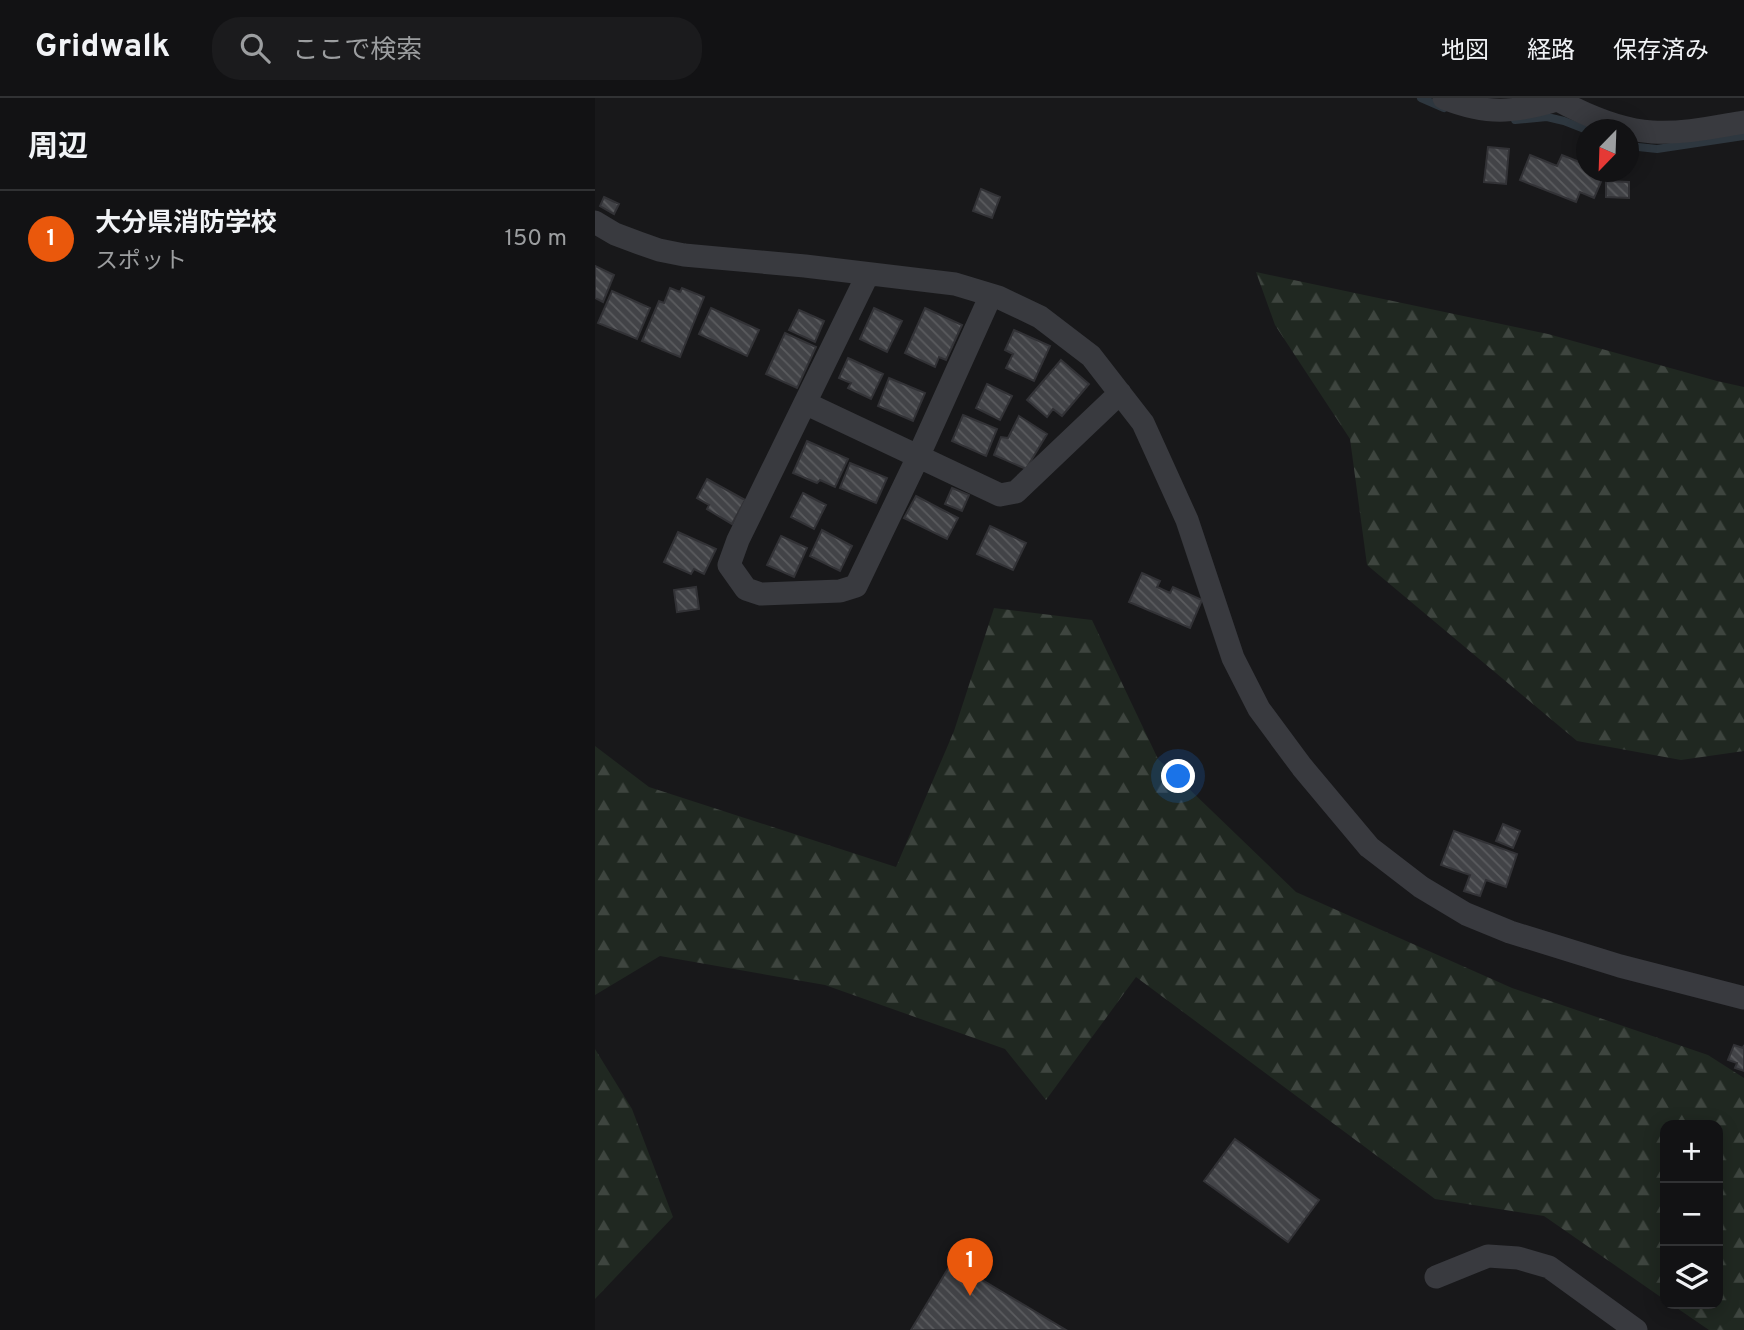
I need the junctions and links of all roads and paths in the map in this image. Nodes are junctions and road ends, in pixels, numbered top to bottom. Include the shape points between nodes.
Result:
1 (1444, 98) edge
2 (1556, 99) edge
3 (1744, 122) edge
4 (595, 222) edge
5 (868, 274) junction
6 (991, 295) junction
7 (1120, 393) junction
8 (805, 403) junction
9 (918, 457) junction
10 (1744, 998) edge
11 (1436, 1277) dead end
12 (1636, 1330) edge

1 - 2 street via 1496,111
2 - 3 street via 1614,124 1649,132
4 - 5 street via 639,243 684,255
5 - 6 street via 955,285
5 - 8 street
6 - 7 street via 1040,317 1091,356
6 - 9 street
7 - 9 street via 1016,492 1000,495
7 - 10 street via 1143,423 1187,520 1233,658 1259,709 1369,847 1421,887 1466,914 1510,932
8 - 9 street
8 - 9 street via 729,565 746,589 761,594 840,591 856,586
11 - 12 street via 1488,1256 1518,1258 1549,1267

